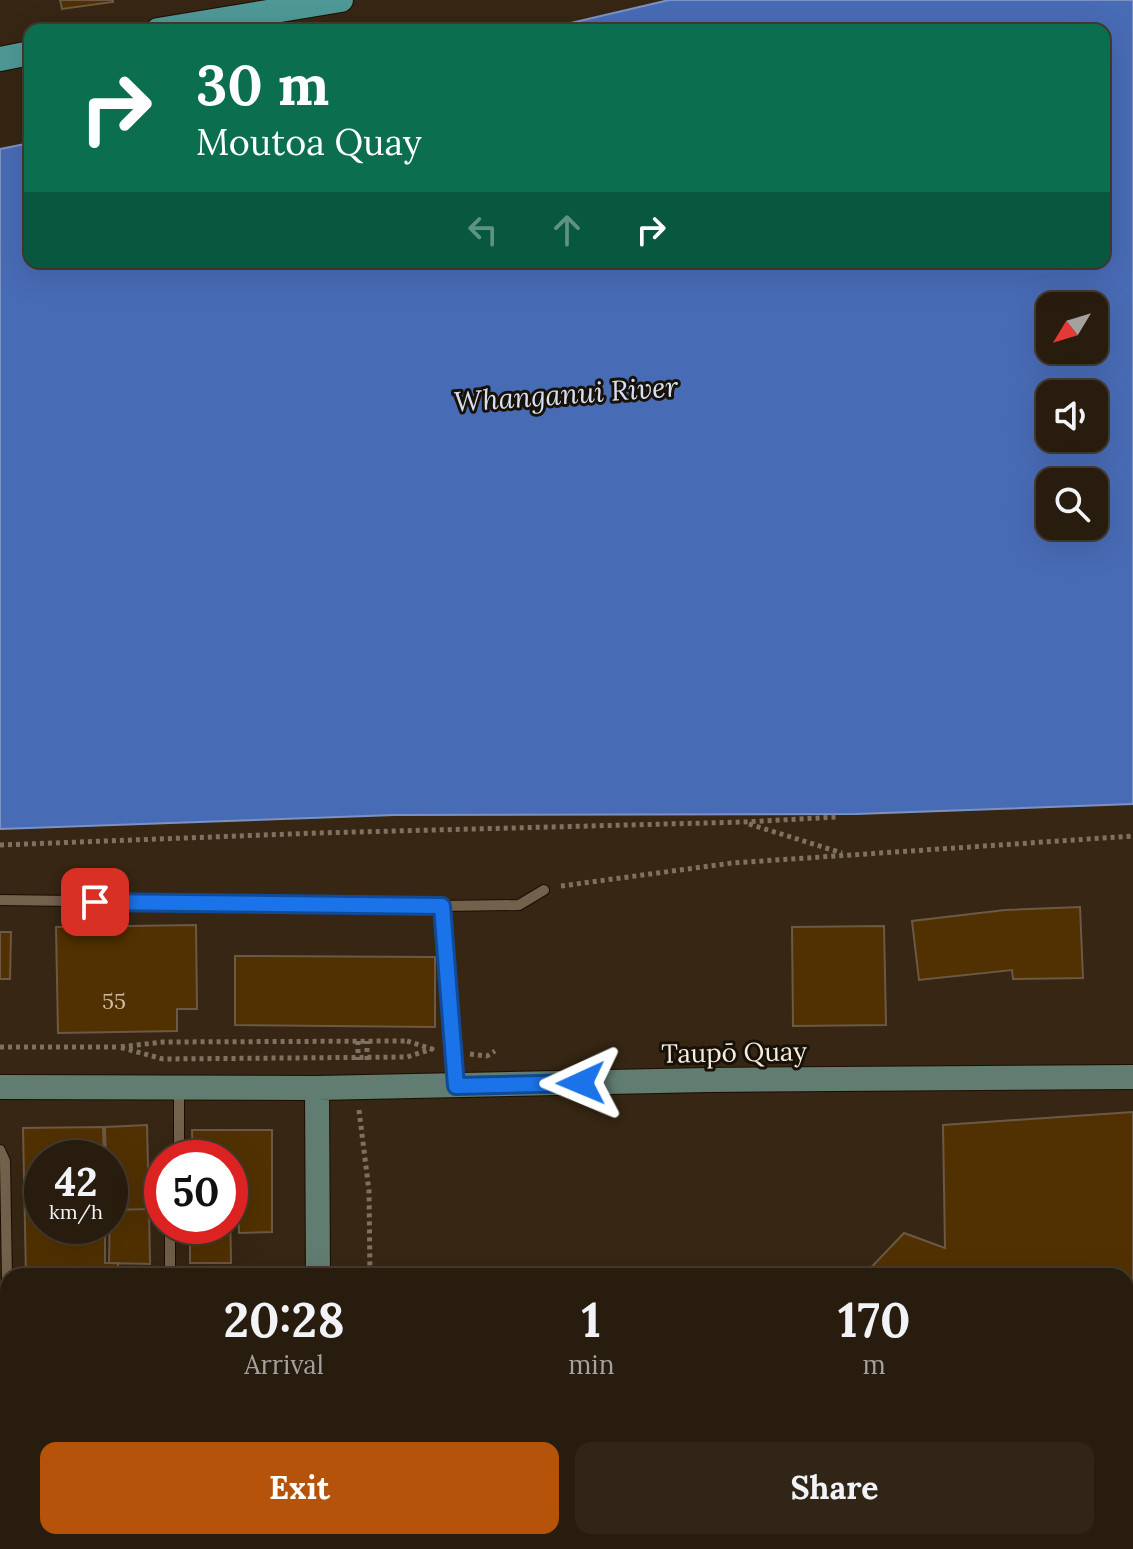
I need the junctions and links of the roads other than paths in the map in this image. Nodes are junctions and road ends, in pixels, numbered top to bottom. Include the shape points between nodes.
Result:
1 (341, 0) edge
2 (195, 24) edge
3 (24, 54) edge
4 (0, 59) edge
5 (544, 890) road end
6 (0, 900) edge
7 (442, 906) junction
8 (1133, 1077) edge
9 (456, 1086) junction
10 (0, 1087) edge
11 (179, 1088) junction
12 (317, 1088) junction
13 (179, 1140) edge
14 (0, 1150) edge
15 (170, 1244) edge
16 (7, 1268) edge
17 (170, 1268) edge
18 (318, 1268) edge

1 - 2 main road
3 - 4 main road
5 - 7 lane via 519,905
6 - 7 lane
7 - 9 lane
8 - 9 main road, Taupō Quay
9 - 12 main road, Taupō Quay
10 - 11 main road, Taupō Quay
11 - 12 main road, Taupō Quay
11 - 13 lane
12 - 18 main road
14 - 16 lane via 5,1161
15 - 17 lane

